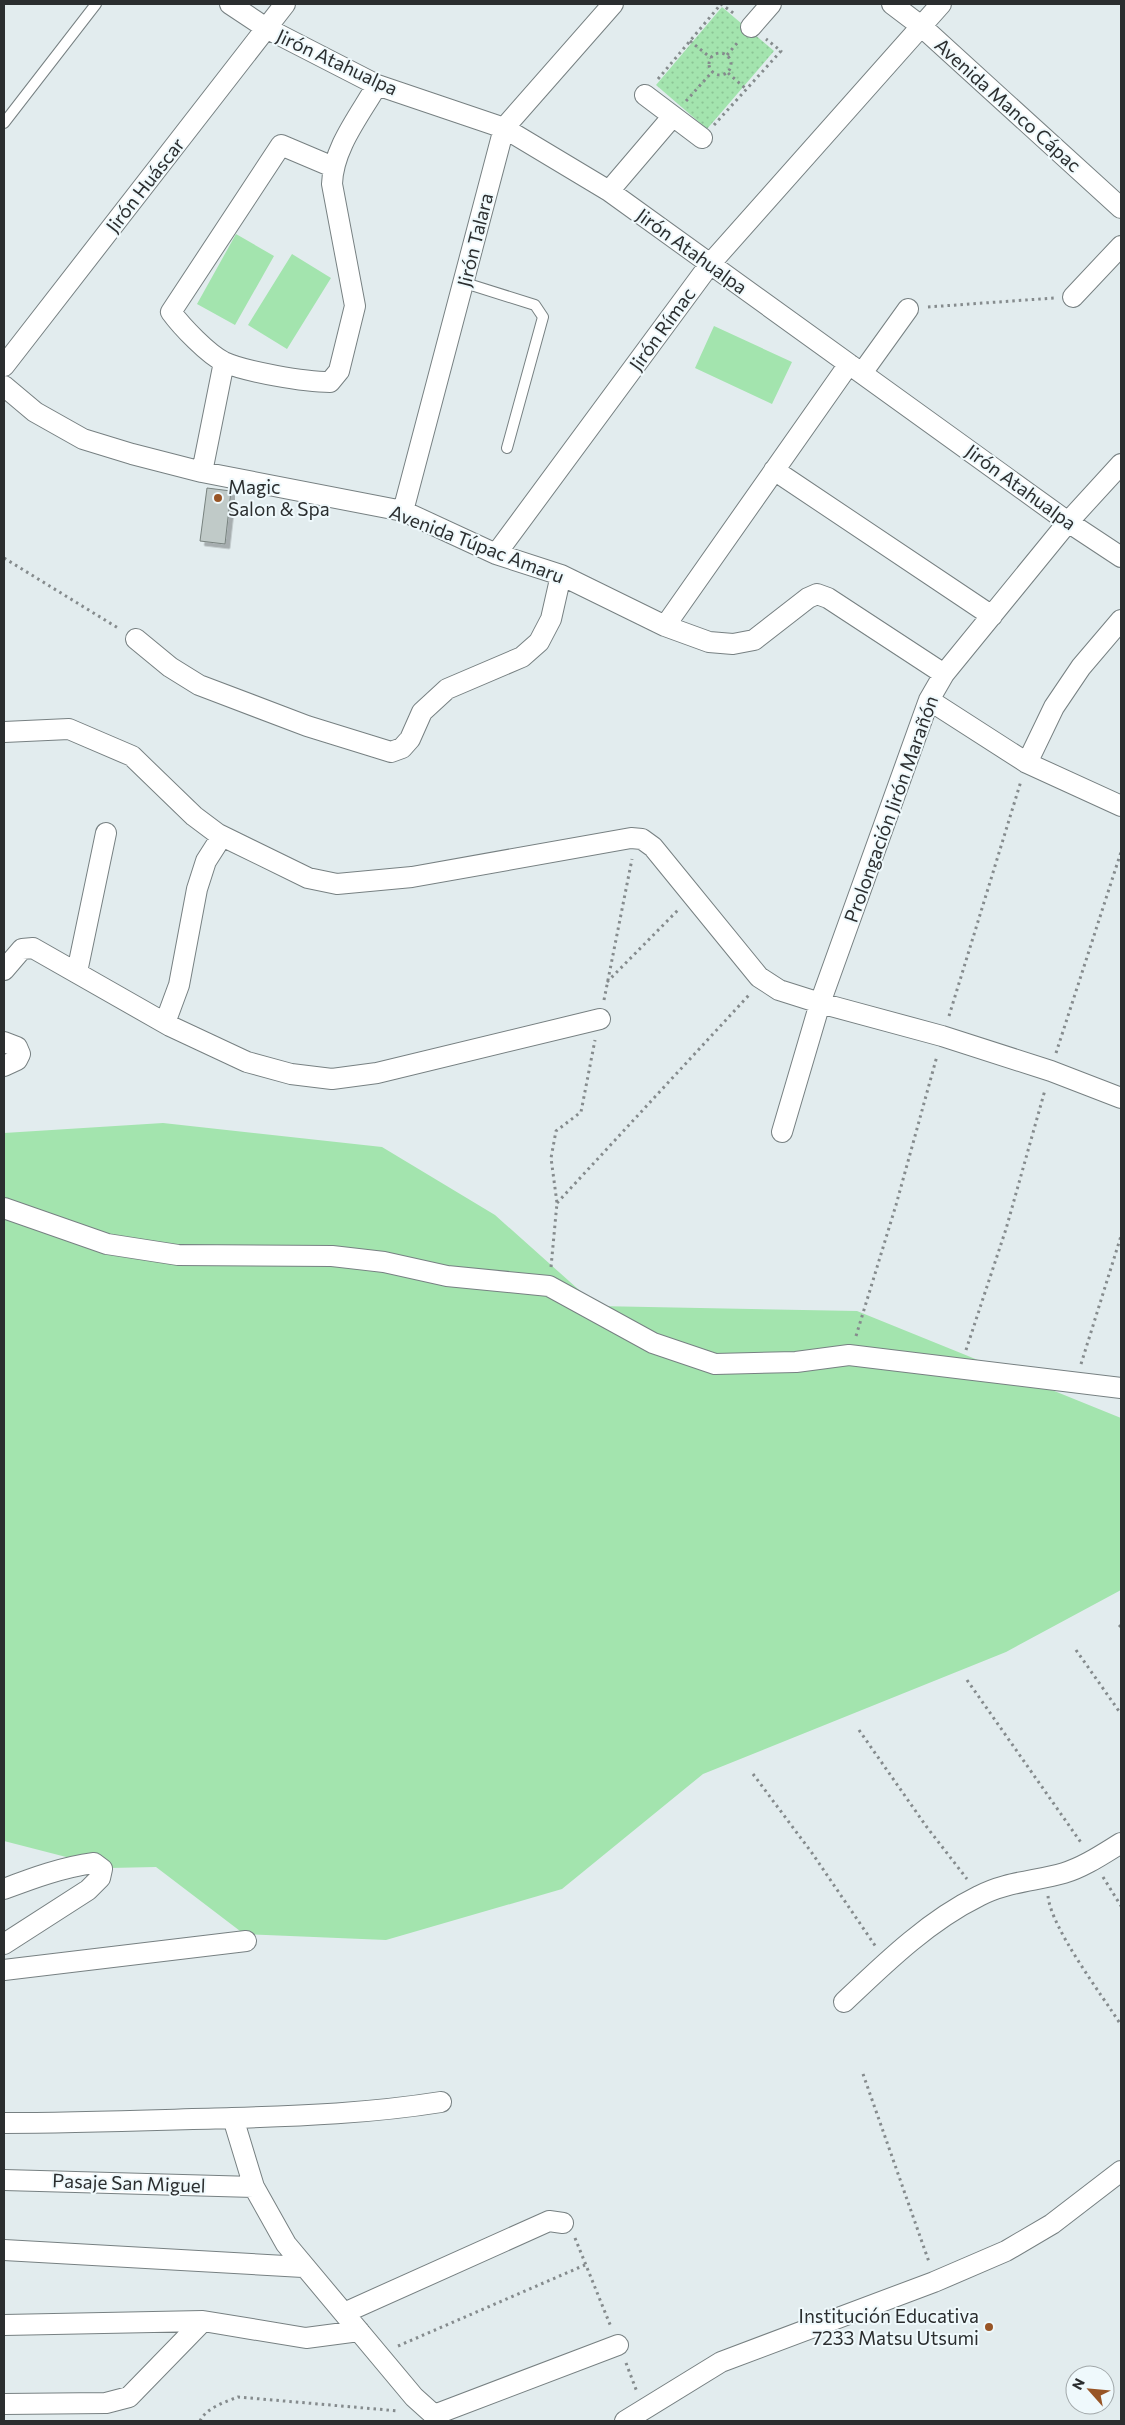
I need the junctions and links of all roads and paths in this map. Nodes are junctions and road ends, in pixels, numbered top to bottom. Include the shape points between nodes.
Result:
1 (96, 4) edge
2 (230, 4) edge
3 (285, 4) edge
4 (613, 4) edge
5 (771, 4) edge
6 (892, 4) edge
7 (941, 4) edge
8 (921, 26) junction
9 (751, 27) junction
10 (266, 28) junction
11 (690, 41) junction
12 (711, 58) junction
13 (712, 72) junction
14 (728, 73) junction
15 (377, 85) junction
16 (746, 89) junction
17 (645, 95) joint
18 (673, 116) junction
19 (4, 123) edge
20 (504, 128) junction
21 (702, 138) joint
22 (333, 167) junction
23 (610, 190) junction
24 (1121, 208) edge
25 (1121, 246) edge
26 (710, 264) junction
27 (464, 283) junction
28 (1073, 297) joint
29 (908, 309) joint
30 (224, 362) junction
31 (4, 366) edge
32 (855, 368) junction
33 (4, 386) edge
34 (507, 448) dead end
35 (1121, 464) edge
36 (774, 470) junction
37 (202, 472) junction
38 (403, 511) junction
39 (1068, 522) junction
40 (496, 554) junction
41 (4, 558) edge
42 (1121, 558) edge
43 (560, 575) junction
44 (992, 616) junction
45 (1121, 620) edge
46 (665, 626) junction
47 (136, 639) joint
48 (944, 674) junction
49 (929, 700) junction
50 (4, 732) edge
51 (1026, 763) junction
52 (1121, 806) edge
53 (106, 833) dead end
54 (222, 836) junction
55 (636, 839) junction
56 (1121, 852) edge
57 (692, 895) junction
58 (4, 970) edge
59 (77, 972) junction
60 (763, 980) junction
61 (607, 982) junction
62 (820, 1004) junction
63 (600, 1019) junction
64 (165, 1023) junction
65 (942, 1036) junction
66 (4, 1042) edge
67 (4, 1066) edge
68 (1051, 1071) junction
69 (1121, 1098) edge
70 (782, 1132) dead end
71 (557, 1203) junction
72 (4, 1208) edge
73 (1121, 1236) edge
74 (549, 1286) junction
75 (849, 1355) junction
76 (959, 1369) junction
77 (1075, 1384) junction
78 (1121, 1388) edge
79 (1076, 1650) dead end
80 (967, 1680) dead end
81 (1121, 1714) edge
82 (859, 1730) dead end
83 (753, 1774) dead end
84 (1121, 1843) edge
85 (1093, 1860) junction
86 (1048, 1877) junction
87 (4, 1889) edge
88 (979, 1895) junction
89 (1121, 1906) edge
90 (246, 1941) dead end
91 (4, 1944) edge
92 (886, 1962) junction
93 (4, 1970) edge
94 (844, 2002) dead end
95 (1121, 2025) edge
96 (863, 2074) dead end
97 (441, 2102) dead end
98 (233, 2118) junction
99 (4, 2123) edge
100 (1121, 2171) edge
101 (4, 2180) edge
102 (254, 2187) junction
103 (563, 2223) joint
104 (4, 2250) edge
105 (586, 2265) junction
106 (303, 2267) junction
107 (934, 2282) junction
108 (344, 2313) junction
109 (203, 2321) junction
110 (4, 2325) edge
111 (359, 2332) junction
112 (618, 2345) junction
113 (378, 2354) junction
114 (4, 2404) edge
115 (644, 2409) junction
116 (436, 2418) edge
117 (200, 2421) edge
118 (625, 2421) edge

1 - 19 lane
2 - 10 street, Jirón Atahualpa
3 - 10 street, Jirón Huáscar
4 - 20 street, Jirón Talara
5 - 9 street
6 - 8 street, Avenida Manco Cápac
7 - 8 street, Jirón Rímac
8 - 24 street, Avenida Manco Cápac
8 - 26 street, Jirón Rímac
9 - 11 path via 722,4
9 - 16 path via 781,51
10 - 15 street, Jirón Atahualpa
10 - 31 street, Jirón Huáscar
11 - 12 path
11 - 17 path
12 - 13 path via 709,66
12 - 14 path via 718,53 728,56 731,67
13 - 14 path via 720,76
13 - 18 path
14 - 16 path
15 - 20 street, Jirón Atahualpa
15 - 22 street
16 - 21 path
17 - 18 street
18 - 21 street
18 - 23 street
20 - 23 street, Jirón Atahualpa
20 - 27 street, Jirón Talara
22 - 30 street via 281,145 174,306 171,312 180,325
22 - 30 street via 332,184 355,306 339,371 330,382 310,382
23 - 26 street, Jirón Atahualpa
25 - 28 street
26 - 32 street, Jirón Atahualpa
26 - 40 street, Jirón Rímac
27 - 34 lane via 535,305 543,317
27 - 38 street, Jirón Talara
28 - 29 path
29 - 32 street
30 - 37 street
32 - 36 street
32 - 39 street, Jirón Atahualpa
33 - 37 street, Avenida Túpac Amaru via 35,412 83,439
35 - 39 street, Prolongación Jirón Marañón
36 - 44 street
36 - 46 street
37 - 38 street, Avenida Túpac Amaru
38 - 40 street, Avenida Túpac Amaru
39 - 42 street, Jirón Atahualpa
39 - 44 street, Prolongación Jirón Marañón
40 - 43 street, Avenida Túpac Amaru
41 - 47 path
43 - 46 street, Avenida Túpac Amaru
43 - 47 street via 551,619 539,642 522,657 446,689 422,712 410,739 402,748 391,752 307,726 199,685 170,667
44 - 48 street, Prolongación Jirón Marañón
45 - 51 street via 1081,667 1054,707
46 - 48 street, Avenida Túpac Amaru via 709,642 733,644 754,640 817,594
48 - 49 street, Prolongación Jirón Marañón
49 - 51 street
49 - 62 street, Prolongación Jirón Marañón
50 - 54 street via 69,730 132,756 194,816
51 - 52 street
51 - 65 path
53 - 59 street
54 - 55 street via 308,878 337,884 412,877
54 - 64 street via 206,861 197,889 179,985
55 - 57 street via 642,839 653,847
55 - 61 path
56 - 68 path
57 - 60 street
57 - 61 path
58 - 59 street via 15,955 27,947
59 - 64 street
60 - 62 street via 779,990
60 - 71 path
61 - 63 path
62 - 65 street
62 - 70 street, Prolongación Jirón Marañón
63 - 64 street via 377,1073 332,1079 291,1074 248,1062
63 - 71 path via 581,1112 556,1131 551,1158
65 - 68 street
65 - 75 path via 896,1205
66 - 67 street via 17,1047 20,1054 17,1060
68 - 69 street
68 - 76 path via 1006,1230
71 - 74 path
72 - 74 street via 107,1244 178,1255 332,1256 384,1262 447,1276
73 - 77 path
74 - 75 street via 653,1343 716,1364 796,1362
75 - 76 street
76 - 77 street
77 - 78 street
79 - 81 path
80 - 85 path
82 - 88 path
83 - 92 path via 812,1852
84 - 85 street
85 - 86 street
85 - 89 path
86 - 88 street
86 - 95 path via 1049,1904 1070,1946
87 - 91 street via 80,1865 94,1863 102,1869 100,1878 88,1890
88 - 92 street via 941,1919
90 - 93 street
92 - 94 street
96 - 107 path via 932,2268
97 - 98 street via 289,2118
98 - 99 street
98 - 102 street
100 - 107 street via 1052,2224 1006,2251
101 - 102 street, Pasaje San Miguel
102 - 106 street
103 - 105 path via 572,2230
103 - 108 street via 549,2221
104 - 106 street
105 - 112 path
105 - 113 path
106 - 108 street
107 - 115 street via 721,2362
108 - 111 street
109 - 110 street
109 - 111 street via 306,2338
109 - 114 street via 129,2397 106,2403
111 - 113 street
112 - 115 path
112 - 116 street
113 - 116 street
115 - 118 street
116 - 117 path via 238,2397 219,2404

